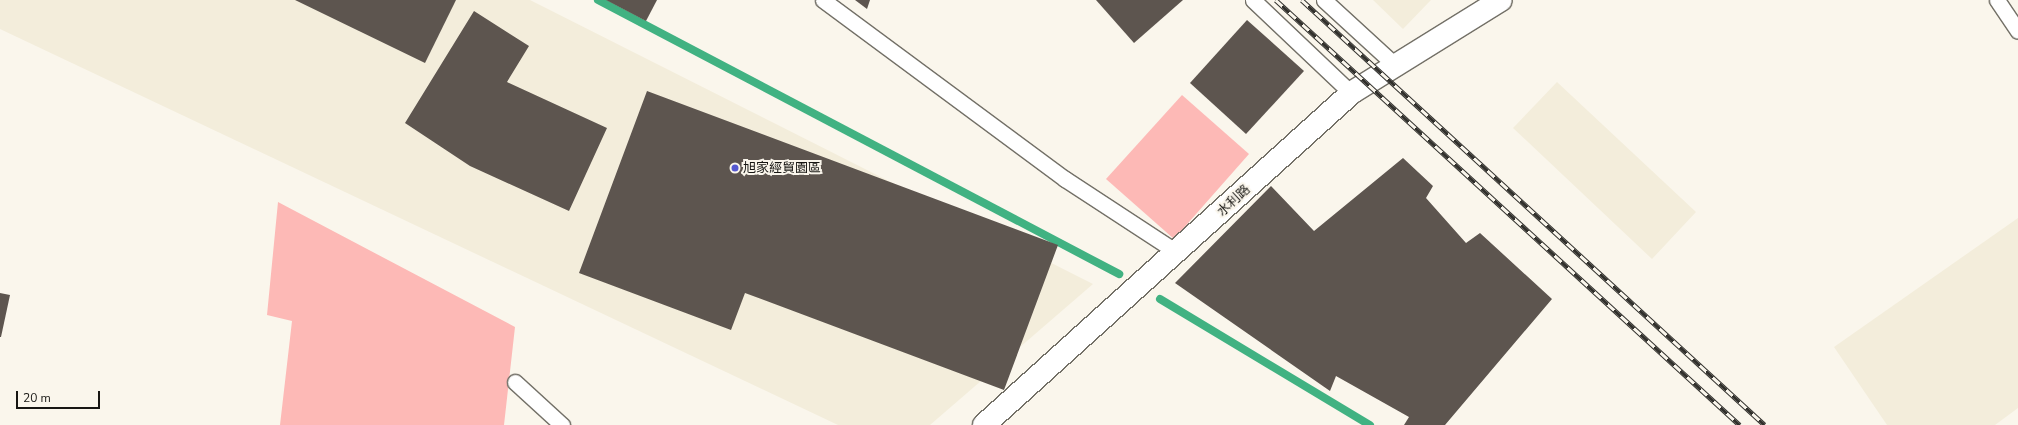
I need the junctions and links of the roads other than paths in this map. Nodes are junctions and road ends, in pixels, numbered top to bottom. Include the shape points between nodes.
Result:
1 (823, 0) edge
2 (1253, 0) edge
3 (1324, 0) edge
4 (1501, 0) edge
5 (1997, 0) edge
6 (2018, 31) edge
7 (1396, 66) junction
8 (1351, 92) junction
9 (1178, 253) junction
10 (515, 382) dead end
11 (562, 425) edge
12 (984, 425) edge

1 - 9 lane via 1065,179
2 - 8 lane
3 - 7 lane
4 - 7 street, 水利路
5 - 6 lane
7 - 8 street, 水利路
8 - 9 street, 水利路
9 - 12 street, 水利路
10 - 11 lane

